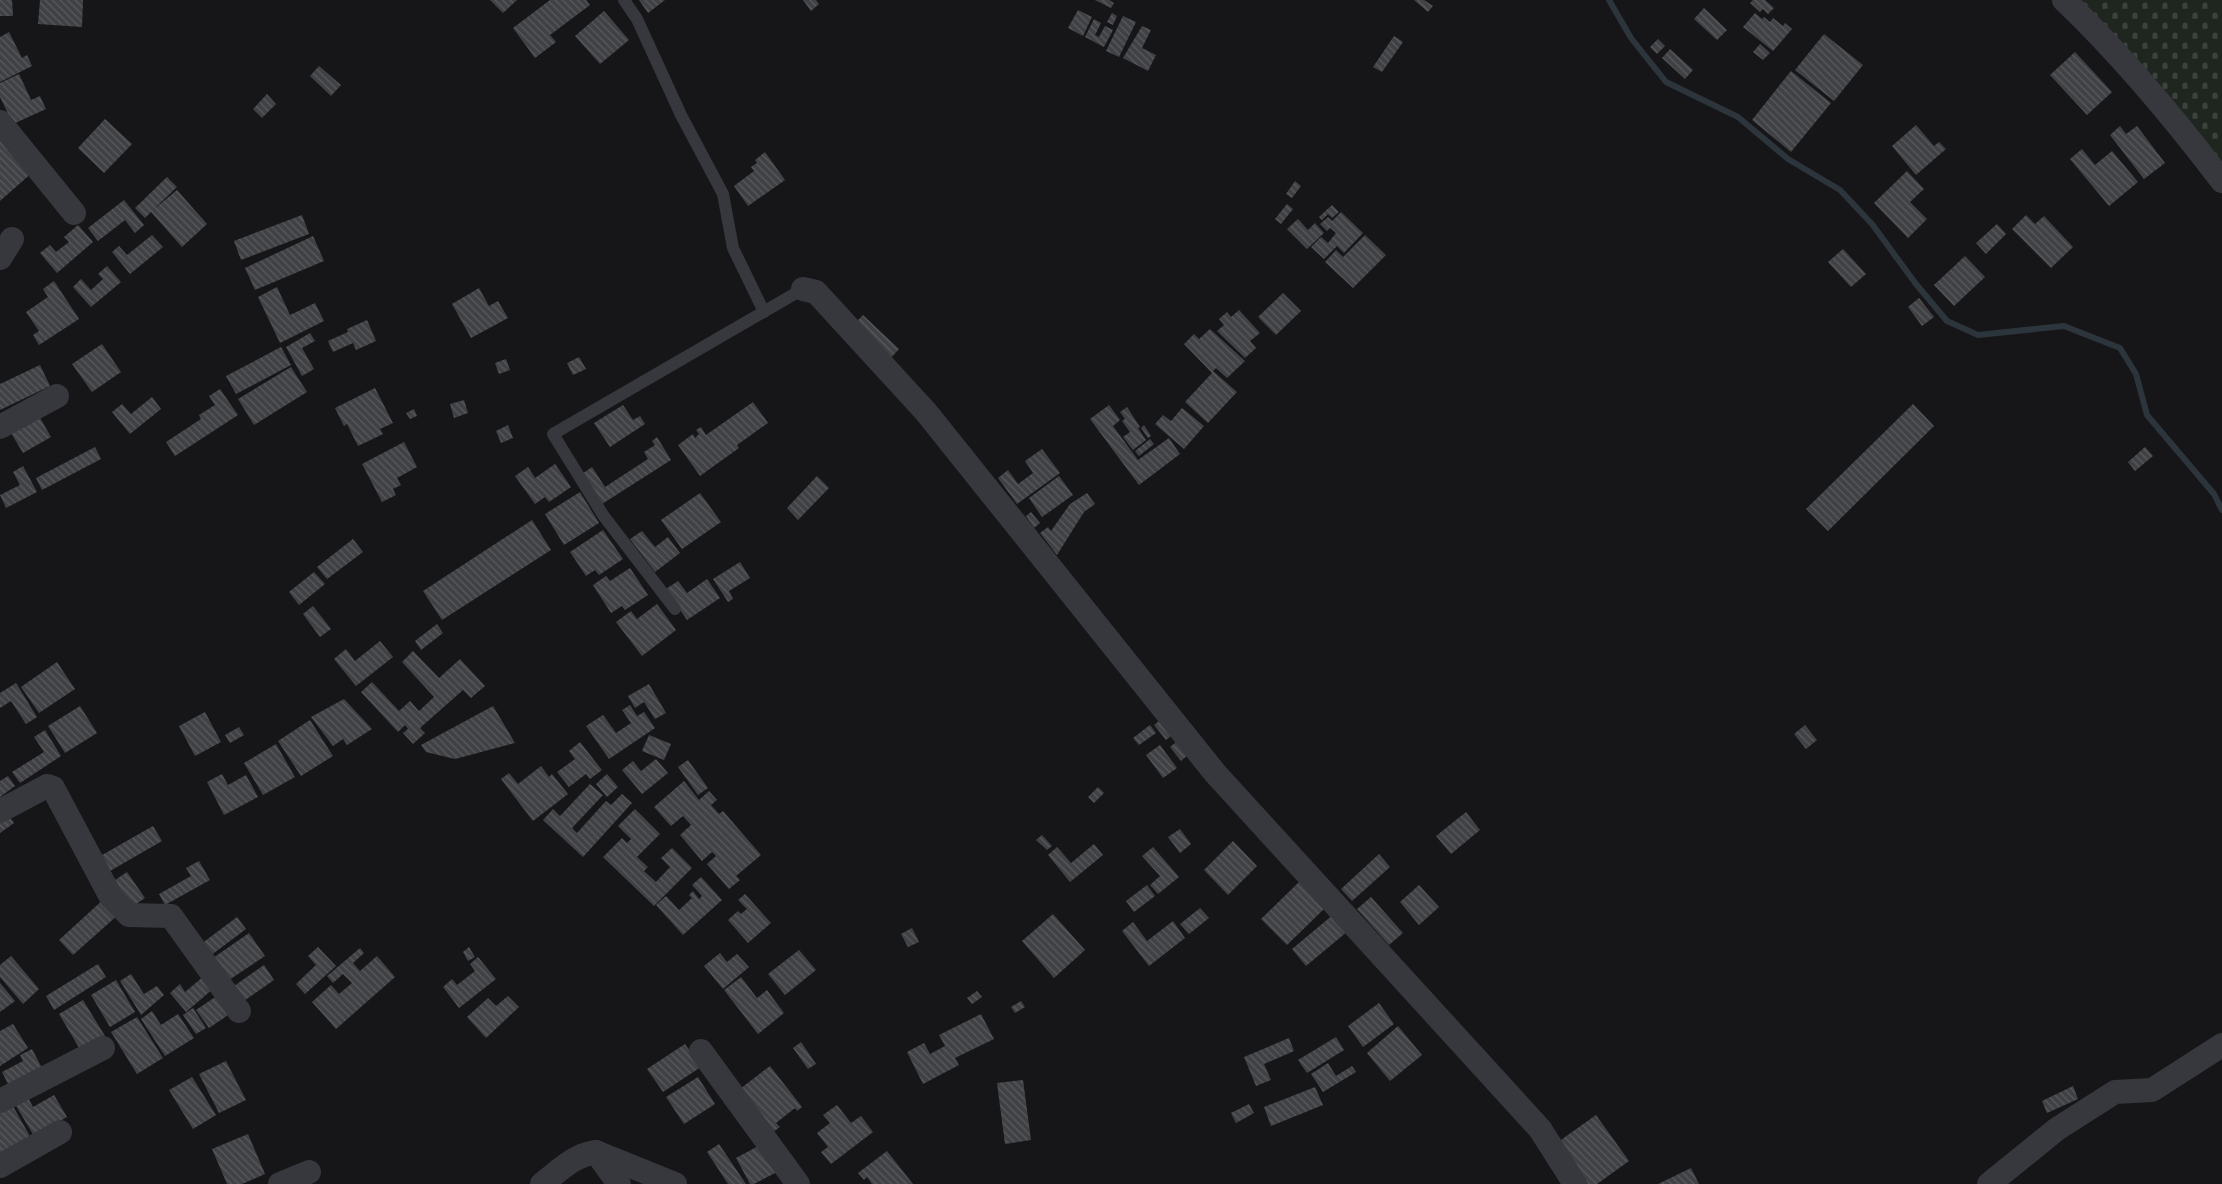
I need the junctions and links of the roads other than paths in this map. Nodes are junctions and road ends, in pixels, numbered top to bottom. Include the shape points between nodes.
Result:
1 (624, 0) edge
2 (2064, 0) edge
3 (0, 122) edge
4 (2222, 181) edge
5 (74, 213) dead end
6 (804, 289) joint
7 (764, 312) junction
8 (57, 396) dead end
9 (0, 427) edge
10 (675, 608) dead end
11 (0, 811) edge
12 (239, 1011) dead end
13 (2222, 1046) edge
14 (103, 1048) dead end
15 (701, 1051) dead end
16 (0, 1101) edge
17 (60, 1132) dead end
18 (596, 1152) junction
19 (0, 1166) edge
20 (309, 1172) dead end
21 (280, 1184) edge
22 (542, 1184) edge
23 (619, 1184) edge
24 (675, 1184) edge
25 (798, 1184) edge
26 (1575, 1184) edge
27 (1989, 1184) edge

1 - 7 lane via 637,19 681,115 723,194 733,248
2 - 4 street via 2092,26
3 - 5 street
6 - 7 lane
6 - 26 street via 816,292 926,412 1215,773 1540,1129
7 - 10 lane via 553,434 603,514
8 - 9 street
11 - 12 street via 47,786 53,788 111,897 129,915 171,916
13 - 27 street via 2152,1090 2115,1092 2057,1129
14 - 16 street
15 - 25 street
17 - 19 street
18 - 22 street via 573,1160
18 - 23 street
18 - 24 street
20 - 21 street

